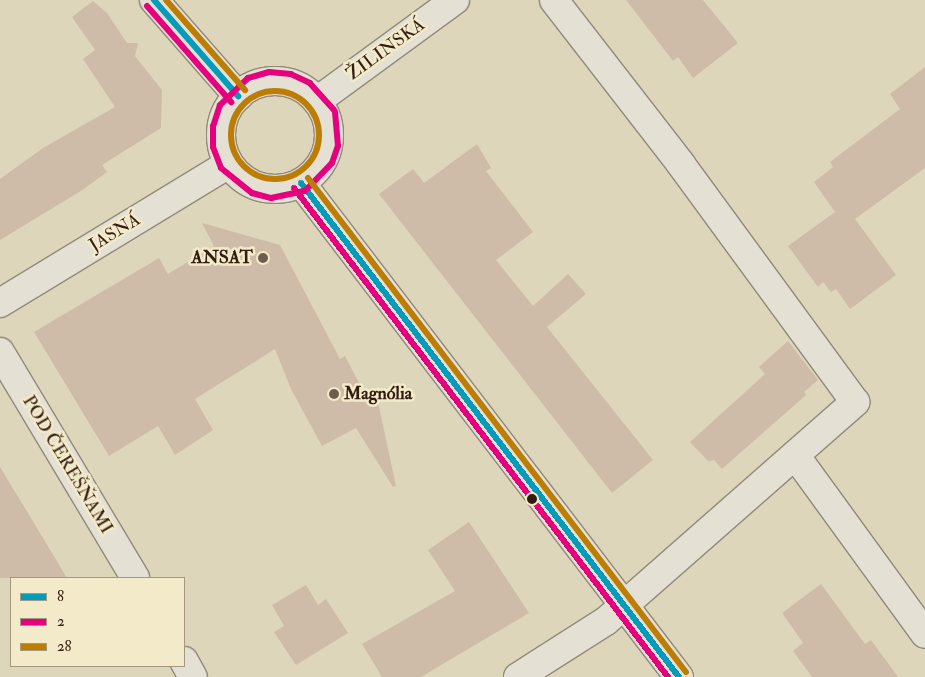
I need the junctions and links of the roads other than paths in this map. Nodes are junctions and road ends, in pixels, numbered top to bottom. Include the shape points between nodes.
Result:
1 (154, 0) edge
2 (455, 0) edge
3 (554, 0) edge
4 (238, 96) junction
5 (318, 101) junction
6 (229, 164) junction
7 (301, 183) junction
8 (1, 305) edge
9 (0, 352) edge
10 (795, 455) junction
11 (134, 577) edge
12 (624, 606) junction
13 (925, 634) edge
14 (185, 664) edge
15 (193, 677) edge
16 (518, 677) edge
17 (680, 677) edge

1 - 4 street
2 - 5 street, ŽILINSKÁ
3 - 10 street via 681,164 856,402
4 - 5 street via 270,81 304,89
4 - 6 street via 222,128
5 - 7 street via 326,114 329,146 324,160
6 - 7 street via 254,185 286,188
6 - 8 street, JASNÁ
7 - 12 street
9 - 11 street, POD ČEREŠŇAMI
10 - 12 street
10 - 13 street
12 - 16 street
12 - 17 street
14 - 15 street

